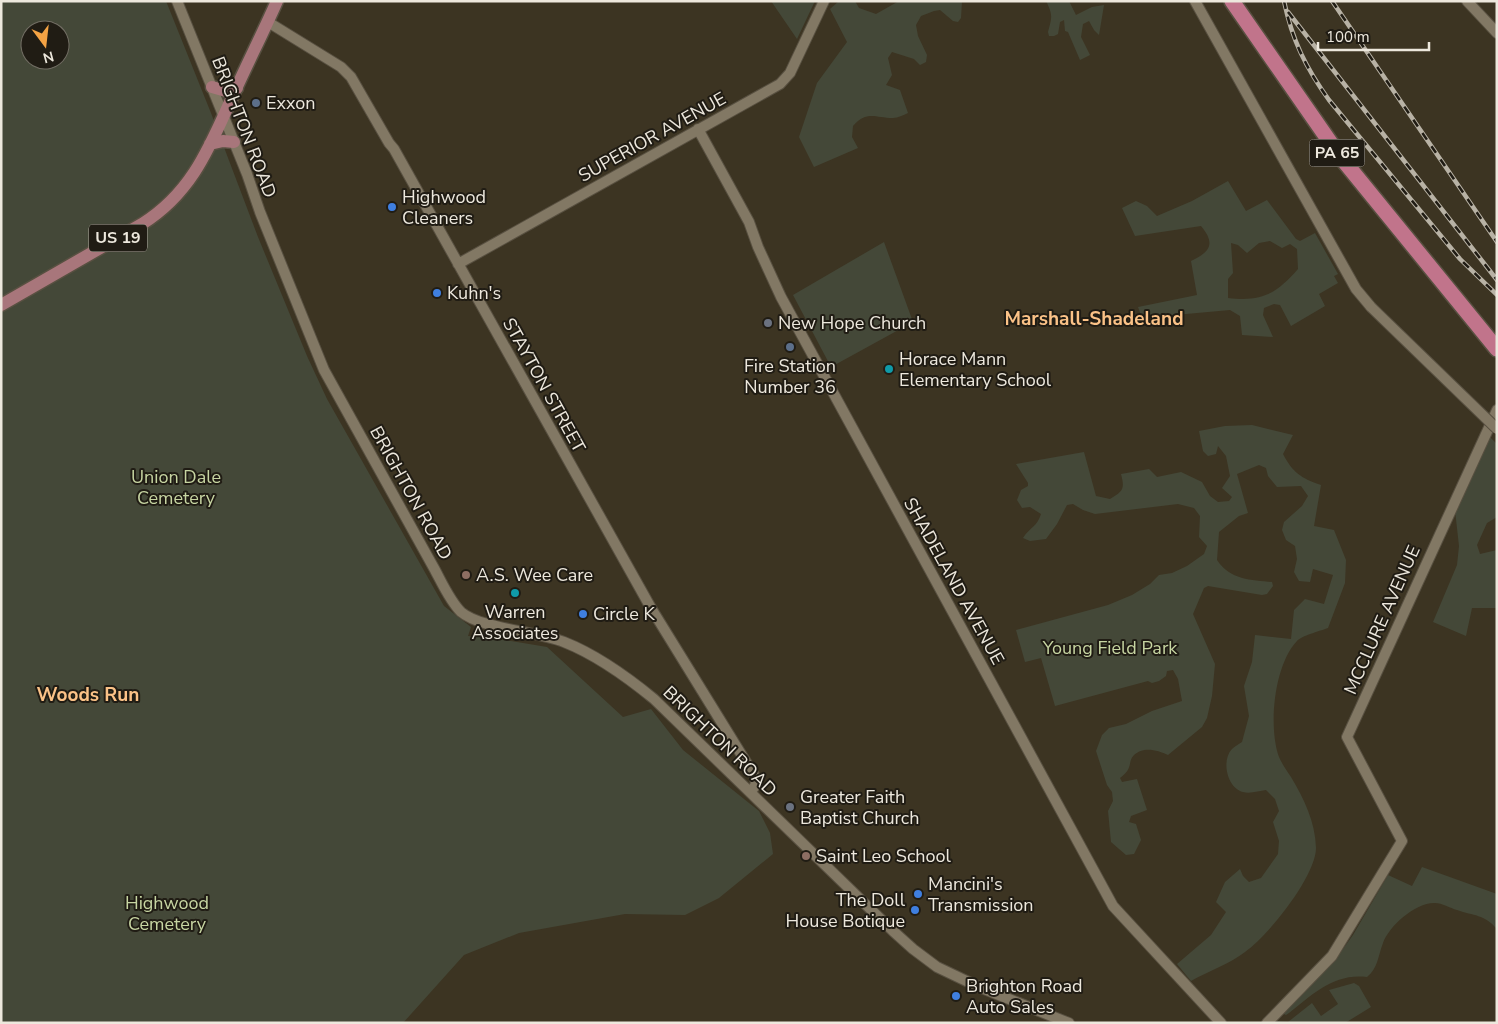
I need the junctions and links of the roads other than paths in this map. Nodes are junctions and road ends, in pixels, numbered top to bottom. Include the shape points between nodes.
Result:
1 (177, 1) edge
2 (277, 1) edge
3 (824, 1) edge
4 (1195, 1) edge
5 (1232, 1) edge
6 (1243, 1) edge
7 (1467, 1) edge
8 (268, 22) junction
9 (1497, 33) edge
10 (212, 87) junction
11 (237, 88) junction
12 (223, 116) junction
13 (698, 129) junction
14 (234, 142) junction
15 (210, 144) junction
16 (458, 264) junction
17 (1456, 293) junction
18 (1, 304) edge
19 (1497, 335) edge
20 (1497, 349) edge
21 (1497, 410) edge
22 (1497, 429) edge
23 (750, 792) junction
24 (1069, 1023) edge
25 (1220, 1023) edge
26 (1267, 1023) edge

1 - 10 street, BRIGHTON ROAD
2 - 8 main road, US 19
3 - 13 street, SUPERIOR AVENUE via 786,79
4 - 22 street, bridge via 1356,289
5 - 17 highway, PA 65 via 1338,155
6 - 17 highway, PA 65 via 1331,131
7 - 9 street
8 - 11 main road, US 19
8 - 16 street, STAYTON STREET via 348,73
10 - 11 main road via 226,91
10 - 12 street, BRIGHTON ROAD
11 - 12 main road, US 19
12 - 14 street, BRIGHTON ROAD
12 - 15 main road, US 19
13 - 16 street, SUPERIOR AVENUE
13 - 25 street, SHADELAND AVENUE via 750,222 758,247 793,319 1113,906
14 - 15 main road
14 - 23 street, BRIGHTON ROAD via 324,370 457,606 474,619 563,641 607,664 654,699
15 - 18 main road, US 19 via 188,182 172,202 152,218
16 - 23 street, STAYTON STREET via 665,633 754,776 756,786
17 - 19 highway, PA 65
17 - 20 highway, PA 65
21 - 26 street, MCCLURE AVENUE via 1347,737 1402,841 1332,956
23 - 24 street, BRIGHTON ROAD via 924,958 978,987

